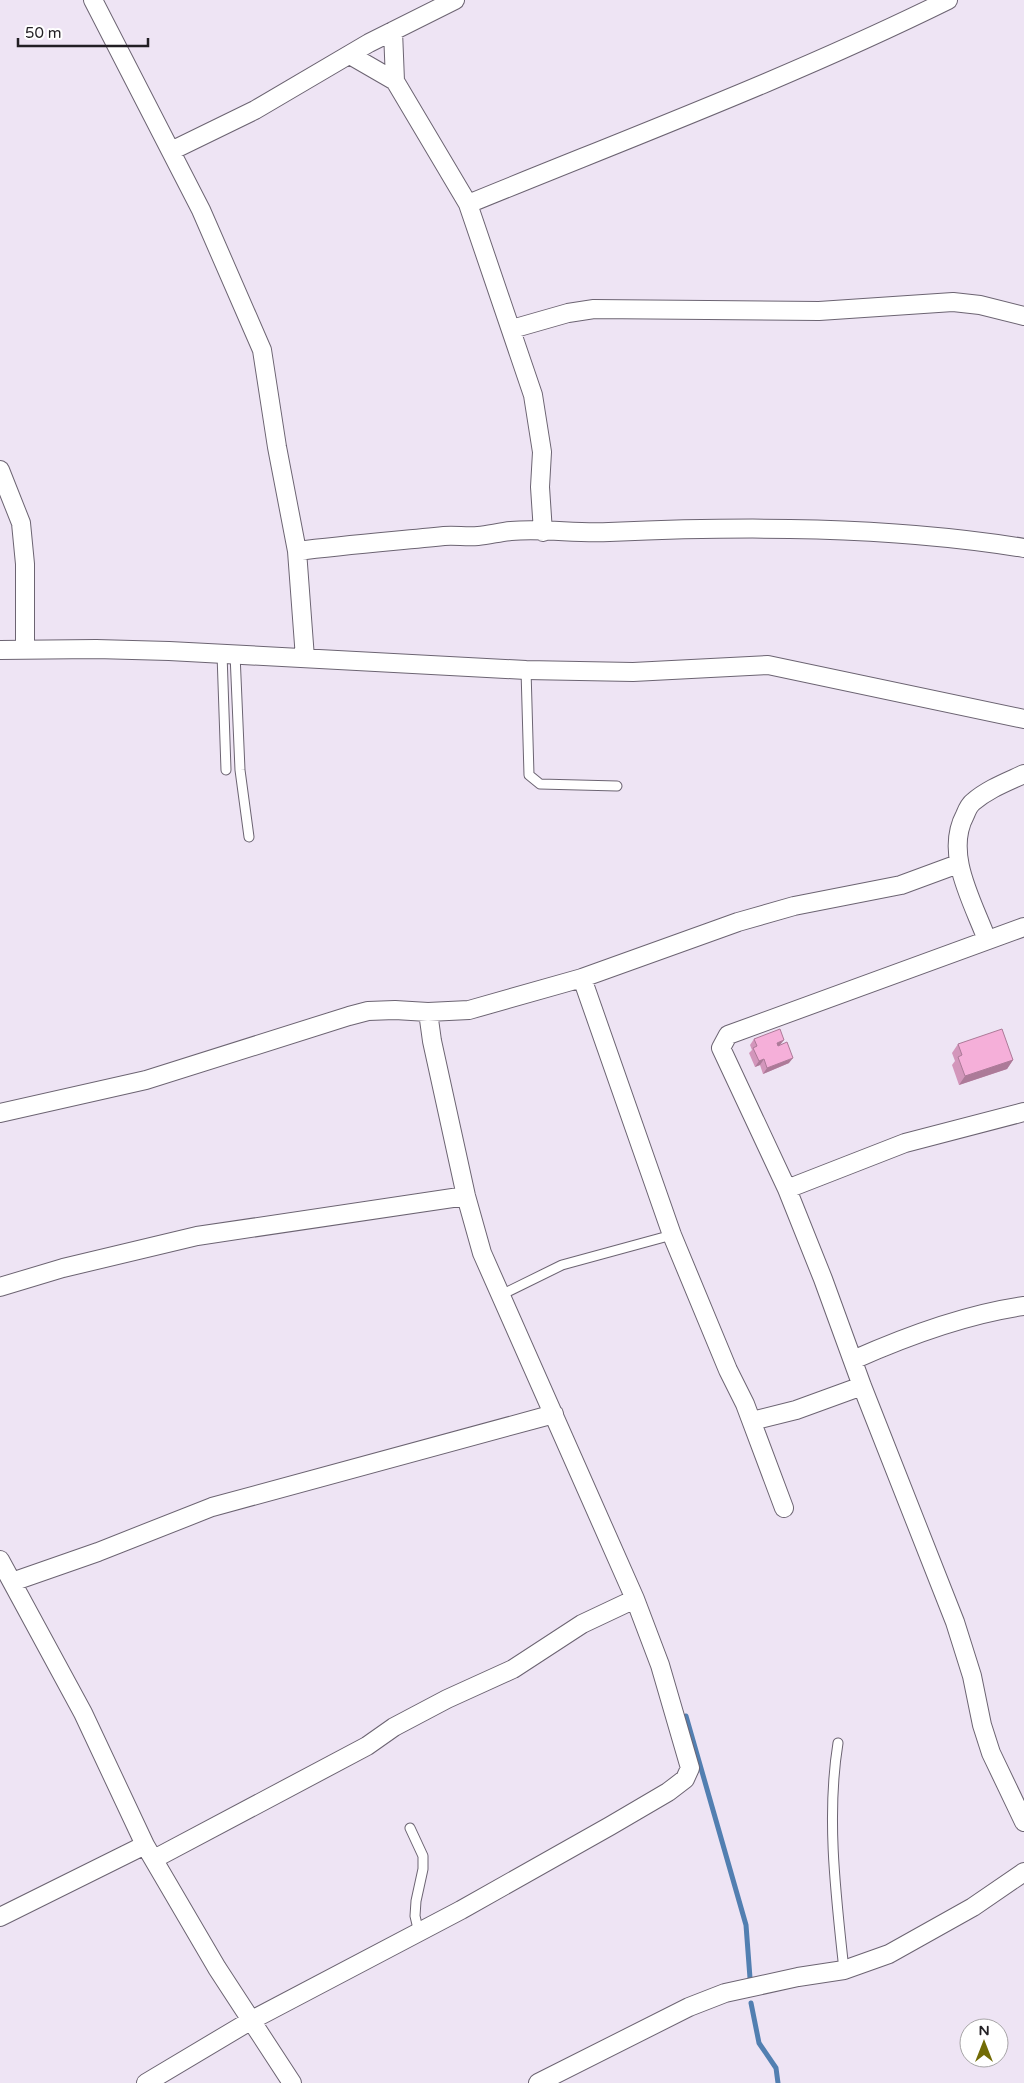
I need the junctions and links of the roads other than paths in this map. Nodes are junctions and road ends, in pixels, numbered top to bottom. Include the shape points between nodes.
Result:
1 (93, 0) edge
2 (455, 0) edge
3 (948, 0) edge
4 (393, 31) junction
5 (350, 54) junction
6 (395, 81) junction
7 (171, 151) junction
8 (468, 204) junction
9 (1024, 316) edge
10 (512, 329) junction
11 (0, 470) edge
12 (543, 532) junction
13 (1024, 548) edge
14 (297, 552) junction
15 (25, 648) junction
16 (0, 650) edge
17 (229, 654) junction
18 (305, 658) junction
19 (526, 670) junction
20 (1024, 719) edge
21 (226, 770) dead end
22 (1024, 774) edge
23 (617, 786) dead end
24 (249, 837) dead end
25 (958, 864) junction
26 (1024, 927) edge
27 (988, 940) junction
28 (582, 978) junction
29 (428, 1012) junction
30 (1024, 1112) edge
31 (0, 1113) edge
32 (787, 1189) junction
33 (466, 1196) junction
34 (672, 1235) junction
35 (0, 1287) edge
36 (501, 1295) junction
37 (1024, 1306) edge
38 (853, 1360) junction
39 (862, 1386) junction
40 (554, 1414) junction
41 (752, 1421) junction
42 (784, 1508) dead end
43 (0, 1560) edge
44 (12, 1582) junction
45 (635, 1599) junction
46 (838, 1743) dead end
47 (1024, 1822) edge
48 (410, 1828) dead end
49 (149, 1852) junction
50 (1022, 1878) edge
51 (0, 1917) edge
52 (418, 1932) junction
53 (844, 1970) junction
54 (250, 2021) junction
55 (146, 2083) edge
56 (292, 2083) edge
57 (538, 2083) edge

1 - 7 street
2 - 4 street
3 - 8 street via 750,90
4 - 5 street
4 - 6 street
5 - 6 street
5 - 7 street via 255,110
6 - 8 street
7 - 14 street via 201,210 262,350
8 - 10 street
9 - 10 street via 952,302 819,311 594,309
10 - 12 street via 533,395 542,452
11 - 15 street via 21,523 25,564
12 - 13 street via 652,529 869,531 967,539
12 - 14 street via 445,536
14 - 18 street
15 - 16 street
15 - 17 street
17 - 18 street
17 - 21 lane
17 - 24 lane
18 - 19 street
19 - 20 street via 633,672 768,665
19 - 23 lane via 529,775 540,784
22 - 25 street via 971,803 956,836
25 - 27 street
25 - 28 street via 900,885 794,906 738,922
26 - 27 street
27 - 32 street via 728,1035 721,1048
28 - 29 street via 469,1010
28 - 34 street
29 - 31 street via 368,1011 146,1080
29 - 33 street
30 - 32 street via 905,1143
32 - 38 street
33 - 35 street via 197,1236 72,1265
33 - 36 street via 482,1253
34 - 36 lane via 562,1264
34 - 41 street
36 - 40 street
37 - 38 street via 998,1310 938,1328
38 - 39 street
39 - 41 street via 796,1410
39 - 47 street via 954,1622 972,1676 991,1753
40 - 44 street via 212,1507
40 - 45 street
41 - 42 street
43 - 44 street
44 - 49 street via 83,1713
45 - 49 street via 582,1624 513,1669 394,1727 367,1746
45 - 52 street via 660,1666 690,1768 685,1779 610,1826
46 - 53 lane via 834,1765 833,1874
48 - 52 lane via 424,1856 416,1909
49 - 51 street
49 - 54 street
50 - 53 street via 889,1954
52 - 54 street
53 - 57 street via 752,1986 707,2000
54 - 55 street
54 - 56 street

